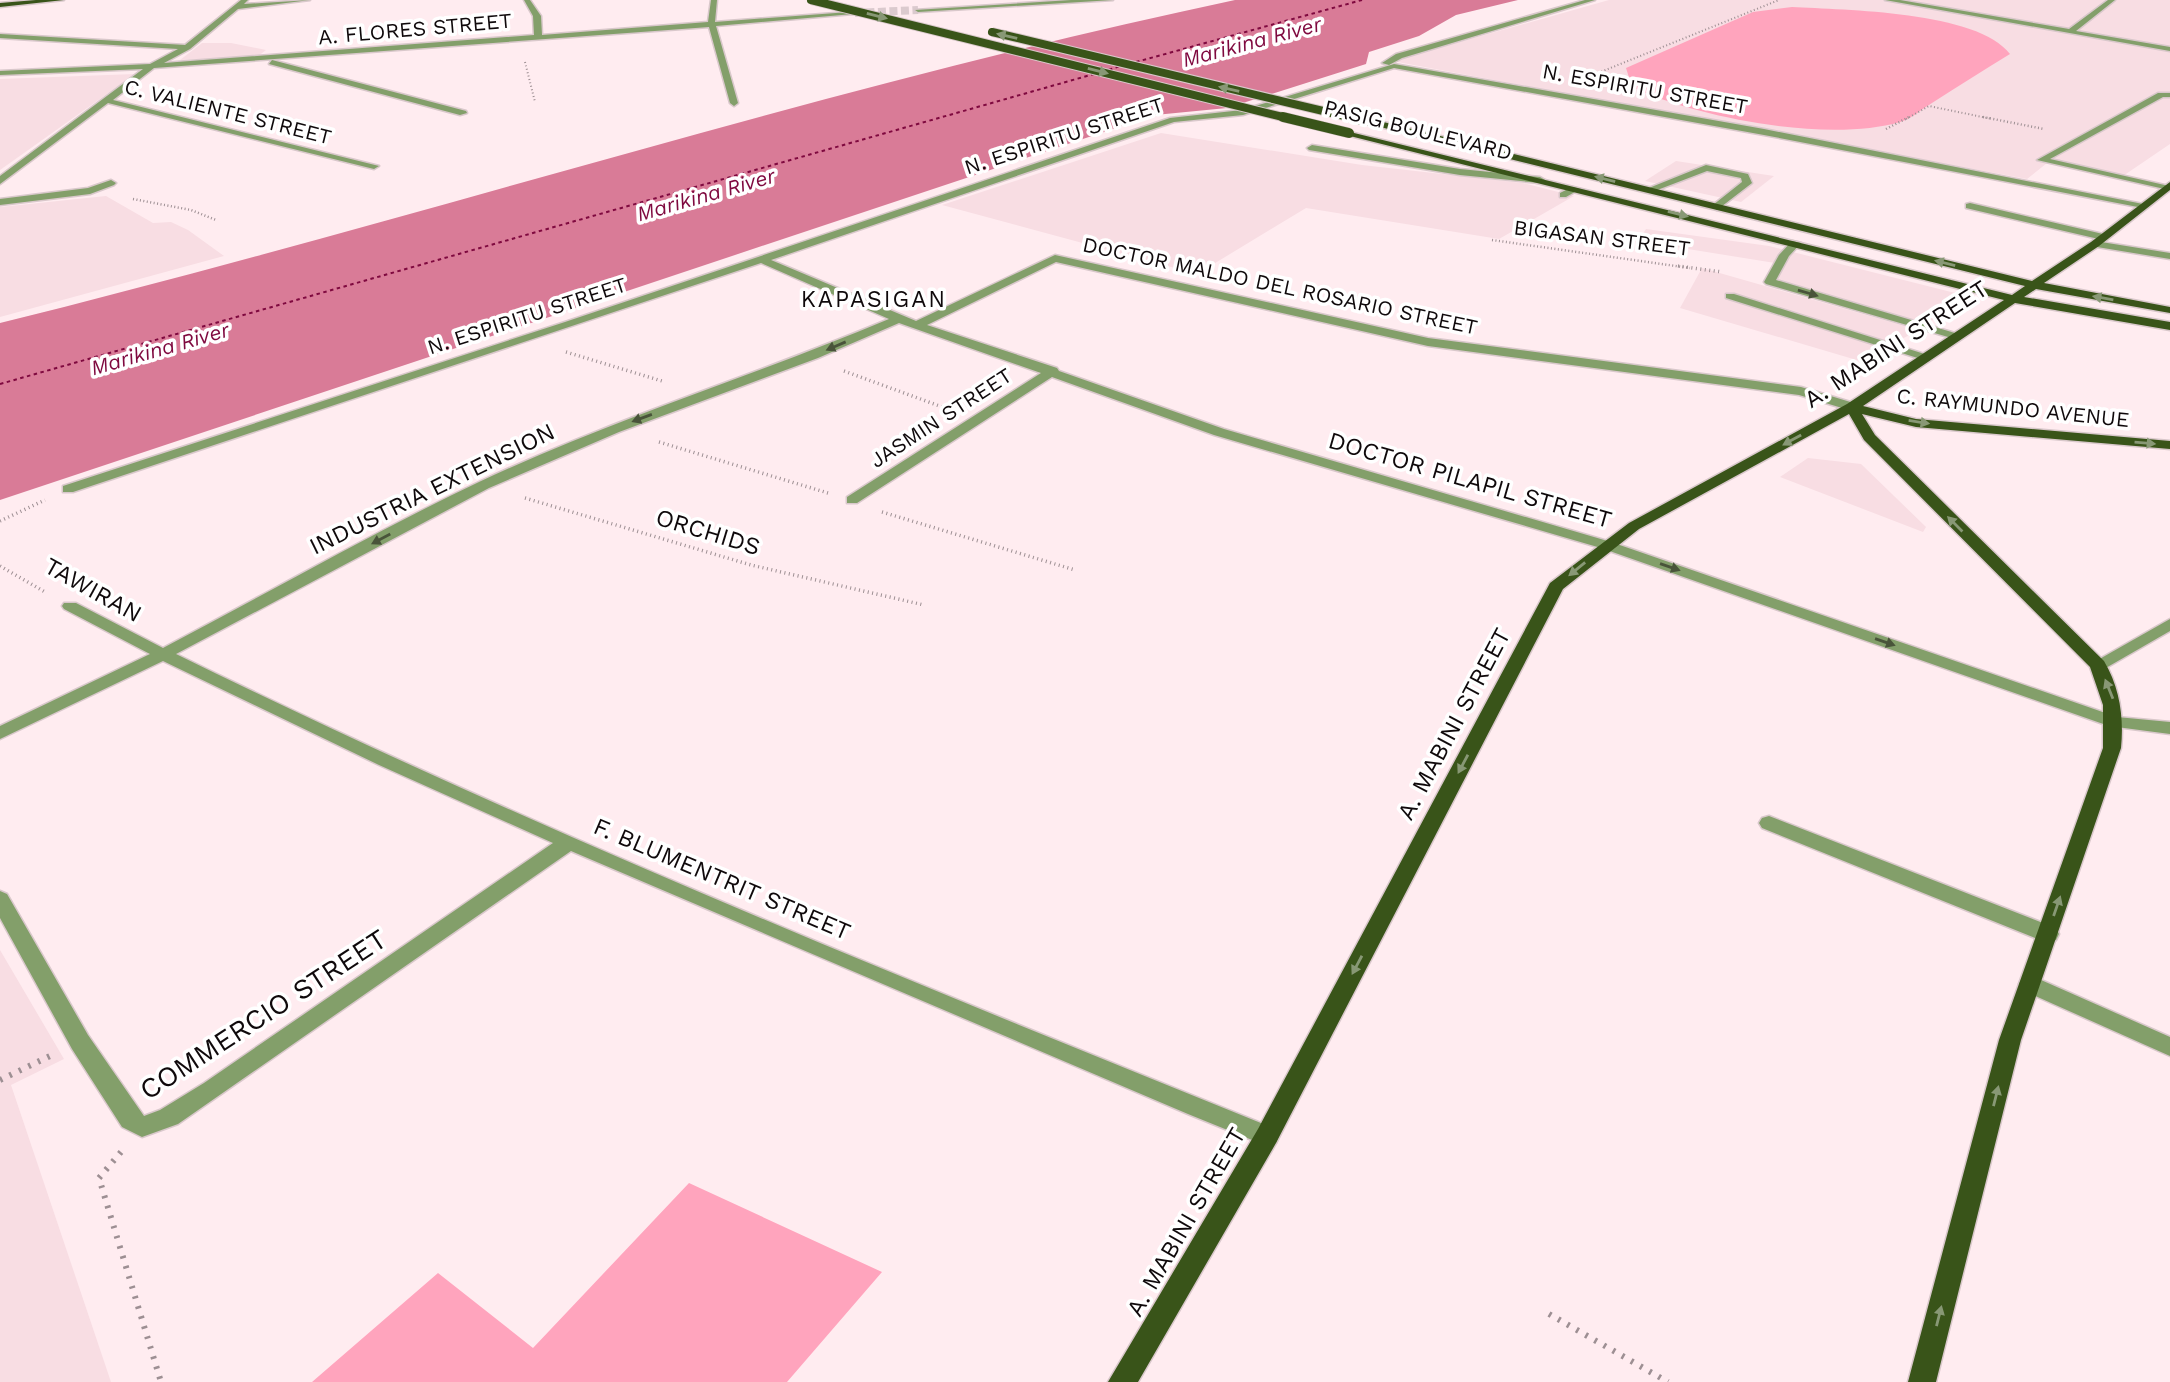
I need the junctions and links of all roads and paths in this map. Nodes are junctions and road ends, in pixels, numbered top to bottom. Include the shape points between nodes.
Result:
1 (31, 0) edge
2 (61, 0) edge
3 (245, 0) edge
4 (307, 0) edge
5 (527, 0) edge
6 (715, 0) edge
7 (724, 0) edge
8 (811, 0) edge
9 (1110, 0) edge
10 (1592, 0) edge
11 (1779, 0) edge
12 (1888, 0) edge
13 (1926, 0) edge
14 (2112, 0) edge
15 (0, 4) edge
16 (238, 7) junction
17 (913, 12) joint
18 (849, 13) tunnel mouth
19 (936, 19) dead end
20 (711, 22) junction
21 (2080, 25) junction
22 (976, 29) dead end
23 (2070, 32) junction
24 (0, 36) edge
25 (538, 36) junction
26 (518, 37) junction
27 (2170, 40) edge
28 (187, 47) junction
29 (2170, 49) edge
30 (258, 59) junction
31 (152, 66) junction
32 (1394, 66) junction
33 (0, 73) edge
34 (1598, 74) dead end
35 (2170, 95) edge
36 (108, 101) junction
37 (535, 102) dead end
38 (734, 103) dead end
39 (1929, 106) dead end
40 (463, 113) dead end
41 (2083, 137) junction
42 (1312, 148) dead end
43 (374, 166) dead end
44 (1541, 180) junction
45 (0, 181) edge
46 (111, 183) dead end
47 (2168, 186) edge
48 (1575, 189) junction
49 (1649, 190) junction
50 (90, 191) junction
51 (1563, 195) dead end
52 (0, 202) edge
53 (2143, 205) junction
54 (1970, 206) dead end
55 (1717, 207) junction
56 (216, 220) dead end
57 (1492, 240) dead end
58 (2099, 241) junction
59 (1796, 243) junction
60 (2170, 256) edge
61 (762, 260) junction
62 (1707, 268) dead end
63 (2035, 285) junction
64 (1730, 296) dead end
65 (2015, 299) junction
66 (2170, 310) edge
67 (899, 319) junction
68 (919, 324) junction
69 (2170, 326) edge
70 (1959, 336) junction
71 (525, 339) junction
72 (808, 357) junction
73 (1928, 357) junction
74 (1053, 371) junction
75 (706, 395) junction
76 (1852, 407) junction
77 (979, 419) junction
78 (2170, 445) edge
79 (484, 485) junction
80 (68, 489) joint
81 (852, 500) dead end
82 (0, 521) edge
83 (1606, 545) junction
84 (0, 566) edge
85 (925, 605) dead end
86 (70, 606) joint
87 (2170, 624) edge
88 (162, 655) junction
89 (2098, 665) junction
90 (2115, 722) junction
91 (2170, 728) edge
92 (0, 733) edge
93 (1769, 823) dead end
94 (569, 842) junction
95 (0, 899) edge
96 (2048, 934) junction
97 (2030, 984) junction
98 (2170, 1047) edge
99 (54, 1055) dead end
100 (0, 1080) edge
101 (142, 1127) junction
102 (1267, 1136) junction
103 (1549, 1314) dead end
104 (161, 1382) edge
105 (1122, 1382) edge
106 (1668, 1382) edge
107 (1922, 1382) edge

1 - 15 main road
2 - 15 main road
3 - 16 street
4 - 16 street
5 - 25 street via 537,16
6 - 7 street
6 - 20 street
8 -> 44 main road, PASIG BOULEVARD, bridge
9 - 17 street
10 - 32 street via 1386,63
11 - 34 path
12 - 23 street
13 - 21 street
14 - 21 street
16 - 28 street
17 - 19 main road
18 - 20 street, A. FLORES STREET
20 - 25 street, A. FLORES STREET
20 - 38 street
21 - 23 street
21 - 27 street
49 -> 22 main road, PASIG BOULEVARD, bridge
23 - 29 street
24 - 28 street
25 - 26 street, A. FLORES STREET
26 - 30 street, A. FLORES STREET
26 - 37 path
28 - 31 street
30 - 31 street, A. FLORES STREET
30 - 40 street
31 - 33 street, A. FLORES STREET
31 - 36 street
32 - 53 street, N. ESPIRITU STREET via 1548,89
32 - 61 street, N. ESPIRITU STREET via 1244,112 1173,120
35 - 41 street via 2161,95
36 - 43 street, C. VALIENTE STREET
36 - 45 street
39 - 41 path
41 - 47 street via 2042,160
42 - 44 street
44 - 48 main road, PASIG BOULEVARD
46 - 50 street
47 - 53 main road, A. MABINI STREET
48 - 51 street
48 -> 59 main road, PASIG BOULEVARD
49 - 55 main road, PASIG BOULEVARD
49 - 55 street via 1706,168 1745,176 1747,183
50 - 52 street
50 - 56 path via 191,210
53 - 58 main road, A. MABINI STREET
54 - 58 street
63 -> 55 main road, PASIG BOULEVARD
57 - 62 path, BIGASAN STREET
58 - 60 street
58 - 63 main road, A. MABINI STREET
59 - 65 main road, PASIG BOULEVARD
59 -> 70 street via 1782,257 1770,282
61 - 67 street, DOCTOR PILAPIL STREET
61 - 71 street, N. ESPIRITU STREET
63 - 65 main road, A. MABINI STREET
66 -> 63 main road, PASIG BOULEVARD
64 - 73 street
65 - 69 main road, PASIG BOULEVARD
65 - 70 main road, A. MABINI STREET
67 - 68 street, DOCTOR PILAPIL STREET
67 -> 72 street, INDUSTRIA EXTENSION
68 - 74 street, DOCTOR PILAPIL STREET
68 - 76 street, DOCTOR MALDO DEL ROSARIO STREET via 1055,258 1428,342 1801,391
70 - 73 main road, A. MABINI STREET
71 - 75 path
71 - 80 street, N. ESPIRITU STREET
72 - 75 street, INDUSTRIA EXTENSION
72 - 77 path
73 - 76 main road, A. MABINI STREET
74 - 77 street, JASMIN STREET
74 - 83 street, DOCTOR PILAPIL STREET via 1219,432
75 -> 79 street, INDUSTRIA EXTENSION
76 -> 78 main road, C. RAYMUNDO AVENUE via 1916,423
76 -> 83 main road, A. MABINI STREET
89 -> 76 main road via 1869,437
77 - 81 street, JASMIN STREET
79 - 85 path, ORCHIDS via 751,565
79 -> 88 street, INDUSTRIA EXTENSION
80 - 82 path
83 -> 90 street, DOCTOR PILAPIL STREET
83 -> 102 main road, A. MABINI STREET via 1556,586
84 - 86 path, TAWIRAN
86 - 88 street, TAWIRAN
87 - 89 street
88 - 92 street, INDUSTRIA EXTENSION
88 - 94 street, F. BLUMENTRIT STREET
90 -> 89 main road via 2113,698
90 - 91 street, DOCTOR PILAPIL STREET
96 -> 90 main road via 2112,748
93 - 96 street
94 - 101 street, COMMERCIO STREET via 212,1090 169,1117
94 - 102 street, F. BLUMENTRIT STREET
95 - 101 street, COMMERCIO STREET via 80,1042 131,1120
96 - 97 main road
97 - 98 street
107 -> 97 main road via 2010,1040
99 - 100 path
101 - 104 path via 99,1178
102 - 105 main road, A. MABINI STREET
103 - 106 path

